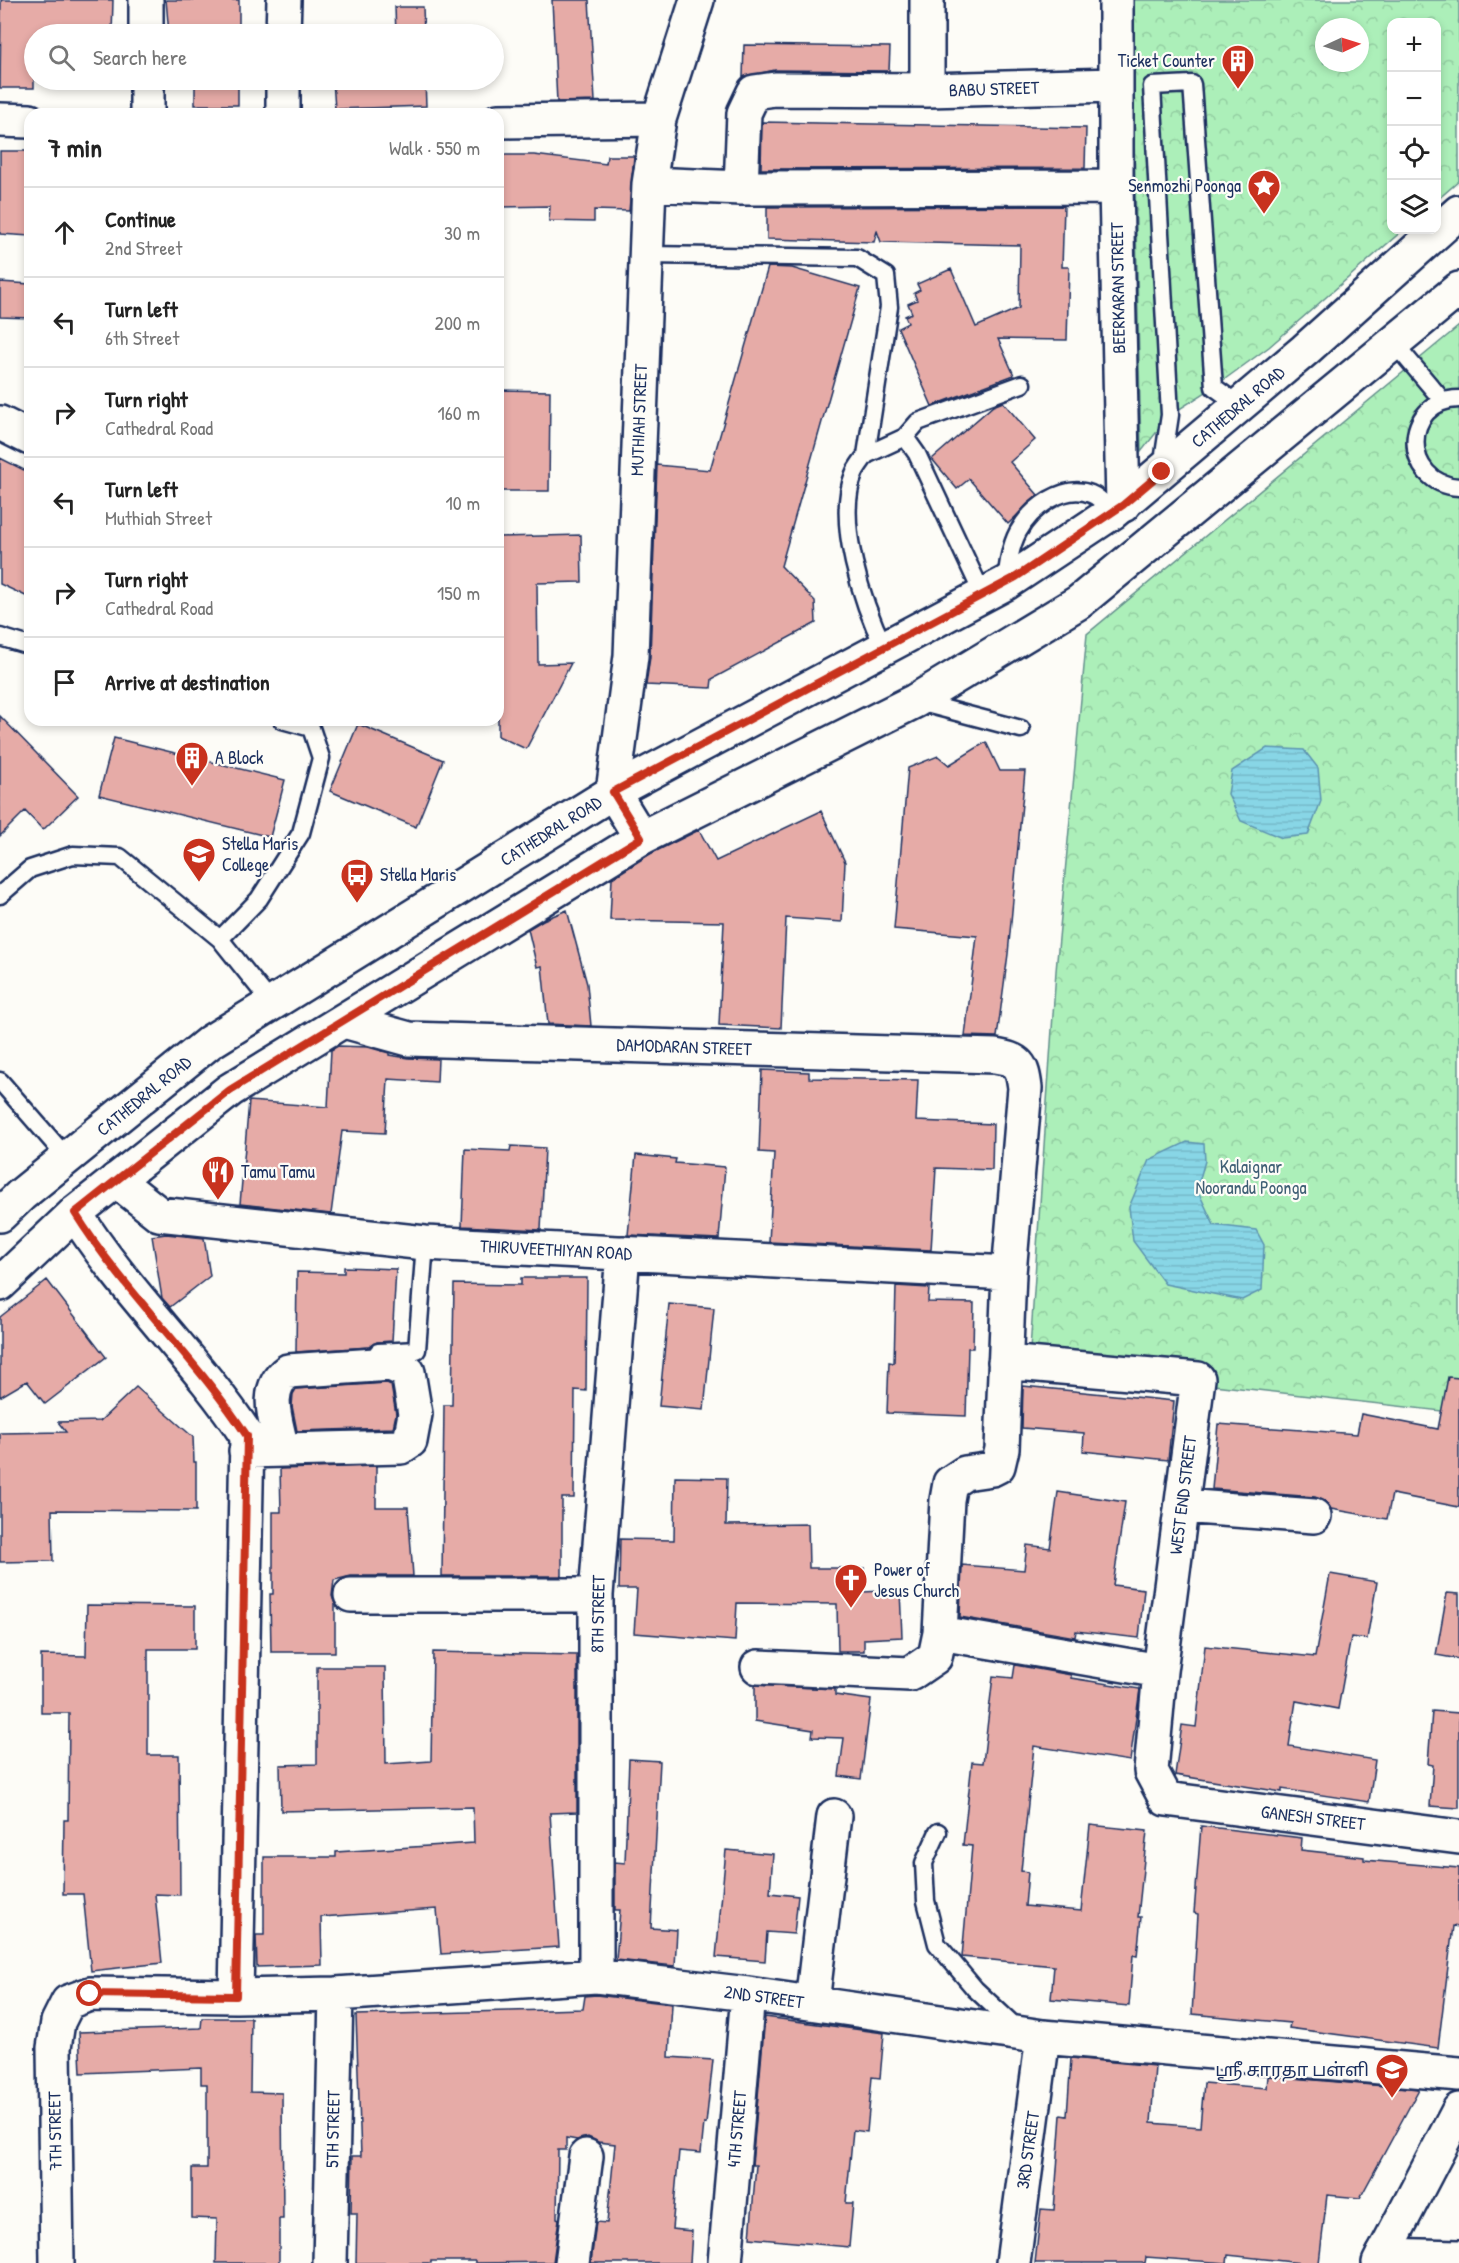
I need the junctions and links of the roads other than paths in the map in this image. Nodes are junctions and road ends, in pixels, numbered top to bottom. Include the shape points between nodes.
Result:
1 (146, 0) edge
2 (284, 0) edge
3 (697, 0) edge
4 (927, 0) edge
5 (1116, 0) edge
6 (146, 24) edge
7 (283, 24) edge
8 (1116, 85) junction
9 (147, 90) edge
10 (283, 90) edge
11 (927, 90) junction
12 (147, 108) edge
13 (283, 108) edge
14 (659, 119) junction
15 (0, 120) edge
16 (24, 121) edge
17 (504, 121) edge
18 (649, 184) junction
19 (1116, 187) junction
20 (741, 188) junction
21 (1459, 212) edge
22 (646, 255) junction
23 (1459, 289) edge
24 (1394, 343) junction
25 (1022, 384) dead end
26 (1451, 400) edge
27 (1239, 405) junction
28 (0, 423) edge
29 (24, 435) edge
30 (904, 437) junction
31 (866, 455) junction
32 (1162, 472) junction
33 (1459, 488) edge
34 (1118, 508) junction
35 (995, 589) junction
36 (0, 636) edge
37 (24, 644) edge
38 (884, 648) junction
39 (915, 701) junction
40 (304, 726) edge
41 (1021, 729) dead end
42 (613, 792) junction
43 (641, 838) junction
44 (0, 895) edge
45 (220, 939) junction
46 (272, 1004) junction
47 (344, 1021) junction
48 (0, 1081) edge
49 (67, 1158) junction
50 (116, 1180) junction
51 (75, 1213) junction
52 (0, 1215) edge
53 (425, 1243) junction
54 (623, 1253) junction
55 (1009, 1273) junction
56 (0, 1284) edge
57 (302, 1355) dead end
58 (1005, 1362) junction
59 (282, 1450) dead end
60 (246, 1451) junction
61 (1182, 1506) junction
62 (1314, 1516) dead end
63 (351, 1595) dead end
64 (596, 1595) junction
65 (940, 1633) junction
66 (758, 1667) dead end
67 (1160, 1671) junction
68 (1166, 1799) joint
69 (834, 1816) dead end
70 (938, 1832) dead end
71 (1459, 1837) edge
72 (596, 1976) junction
73 (336, 1994) junction
74 (748, 1994) junction
75 (236, 1996) junction
76 (69, 2002) joint
77 (812, 2003) junction
78 (1033, 2035) junction
79 (1459, 2074) edge
80 (1456, 2121) edge
81 (585, 2156) dead end
82 (1459, 2257) edge
83 (1381, 2259) edge
84 (57, 2263) edge
85 (330, 2263) edge
86 (572, 2263) edge
87 (725, 2263) edge
88 (1013, 2263) edge

1 - 6 street
2 - 7 street
3 - 14 street, MUTHIAH STREET
4 - 11 street, BABU STREET
5 - 8 street, BEERKARAN STREET
8 - 11 street, BABU STREET
8 - 19 street, BEERKARAN STREET
9 - 12 street
10 - 13 street
11 - 20 street via 775,88 754,92 744,113
14 - 17 street
14 - 18 street, MUTHIAH STREET
15 - 16 street
18 - 20 street
18 - 22 street, MUTHIAH STREET
19 - 20 street
19 - 34 street, BEERKARAN STREET
21 - 27 street, CATHEDRAL ROAD
22 - 31 lane via 857,258 886,276 888,307
22 - 42 street, MUTHIAH STREET via 631,656
23 - 24 street
24 - 26 lane
24 - 39 street via 1079,602
25 - 30 lane via 918,422
26 - 33 lane via 1430,409 1421,419 1415,446 1425,472 1436,481
27 - 32 street, CATHEDRAL ROAD
27 - 32 lane via 1214,387 1192,84 1152,86 1170,415
28 - 29 street
30 - 31 lane
30 - 35 lane
31 - 38 lane via 853,475 847,506 851,551 869,617
32 - 34 street, CATHEDRAL ROAD
34 - 35 street, CATHEDRAL ROAD
34 - 35 lane via 1078,490 1067,491 1041,507 1018,531
35 - 38 street, CATHEDRAL ROAD
36 - 37 lane
38 - 42 street, CATHEDRAL ROAD
39 - 41 lane
39 - 43 street
40 - 45 lane via 311,728 321,758 302,833 259,899
42 - 43 street
42 - 46 street, CATHEDRAL ROAD
43 - 47 street
44 - 45 lane via 30,869 74,855 120,857
45 - 46 lane
46 - 49 street, CATHEDRAL ROAD via 210,1042
47 - 50 street via 230,1090
47 - 55 street, DAMODARAN STREET via 409,1039 1012,1059 1022,1069 1025,1088
48 - 49 lane
49 - 52 street, CATHEDRAL ROAD
50 - 51 street
50 - 53 street, THIRUVEETHIYAN ROAD via 159,1214
51 - 56 street
51 - 60 street via 99,1251 223,1400 247,1436
53 - 54 street, THIRUVEETHIYAN ROAD
53 - 57 lane via 417,1350
54 - 55 street, THIRUVEETHIYAN ROAD
54 - 64 street, 8TH STREET
55 - 58 street
58 - 61 street, WEST END STREET via 1198,1379
58 - 65 street via 998,1466 965,1473 950,1483
59 - 60 street
60 - 75 street
61 - 62 street
61 - 67 street, WEST END STREET
63 - 64 street
64 - 72 street, 8TH STREET
65 - 66 street via 935,1657 910,1674
65 - 67 street
67 - 68 street, WEST END STREET via 1150,1771
68 - 71 street, GANESH STREET
69 - 77 street
70 - 78 lane via 924,1863 926,1901 937,1944 975,1989
72 - 73 street, 2ND STREET
72 - 74 street, 2ND STREET
73 - 75 street, 2ND STREET
73 - 85 street, 5TH STREET
74 - 77 street, 2ND STREET
74 - 87 street, 4TH STREET
75 - 76 street, 2ND STREET via 90,1994
76 - 84 street, 7TH STREET via 58,2022 54,2048
77 - 78 street, 2ND STREET
78 - 79 street, 2ND STREET
78 - 88 street, 3RD STREET
80 - 83 street
81 - 86 street
82 - 83 street

